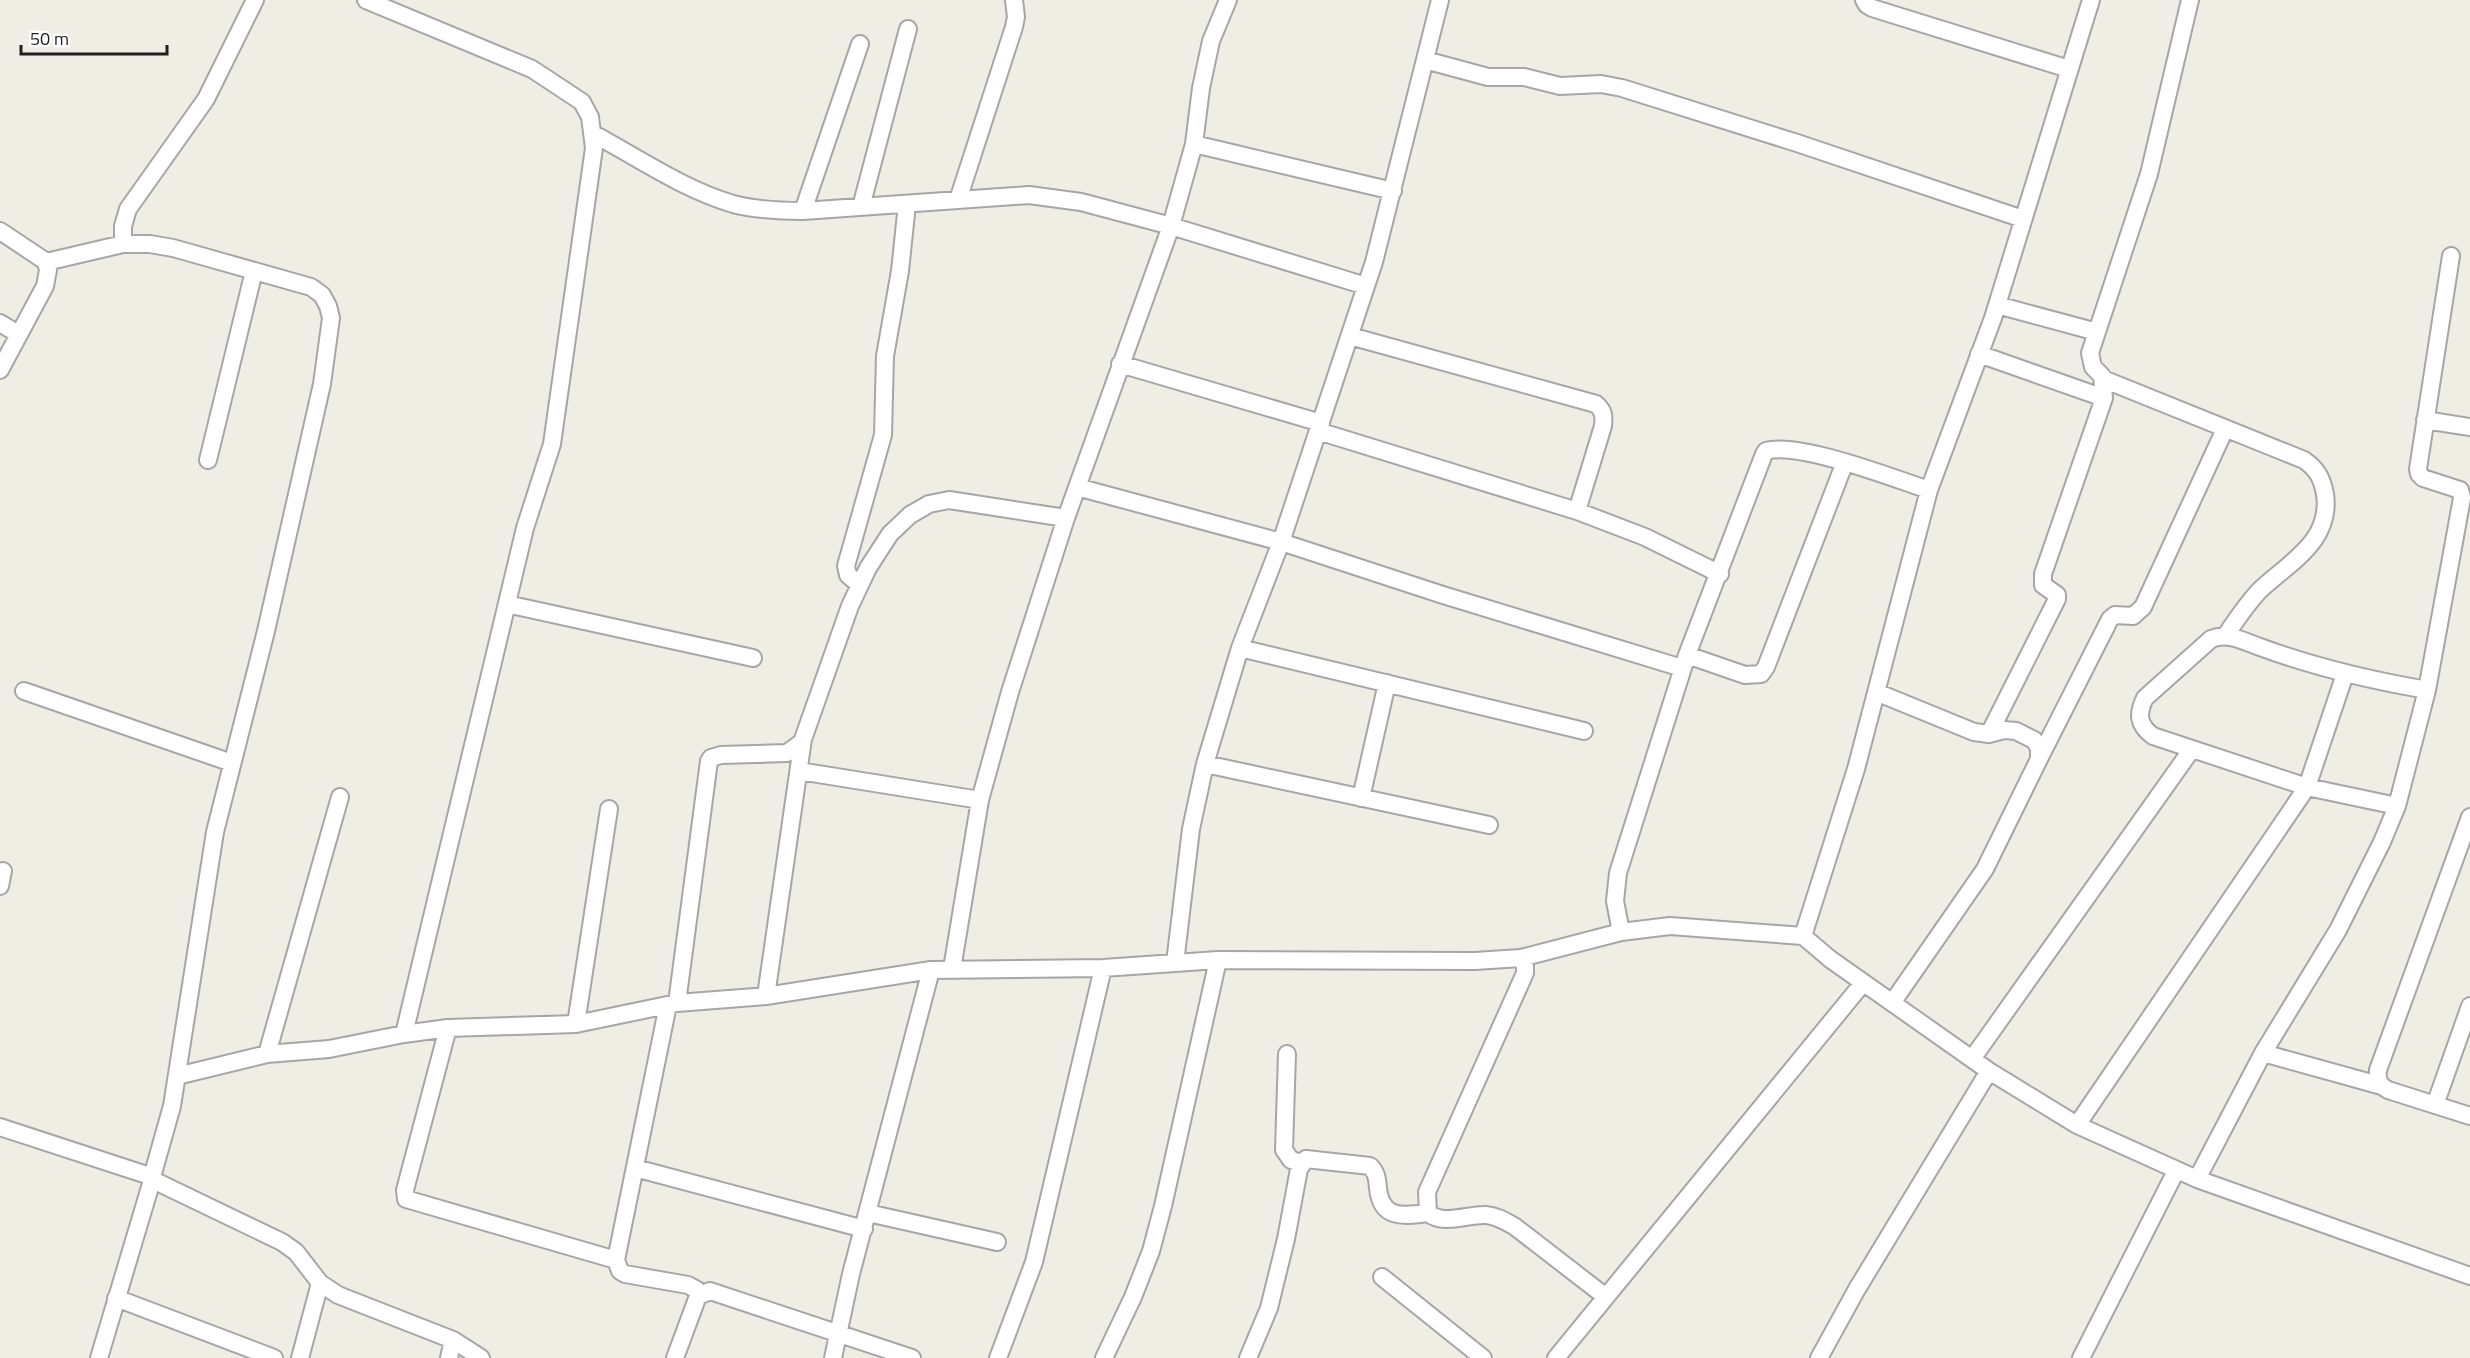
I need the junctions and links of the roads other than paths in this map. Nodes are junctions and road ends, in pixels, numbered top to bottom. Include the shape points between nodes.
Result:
1 (366, 0) edge
2 (1014, 0) edge
3 (1228, 0) edge
4 (1440, 0) edge
5 (2091, 0) edge
6 (2190, 0) edge
7 (1863, 1) edge
8 (250, 2) edge
9 (908, 29) dead end
10 (861, 44) dead end
11 (1425, 60) junction
12 (2069, 69) junction
13 (592, 133) junction
14 (1194, 144) junction
15 (1393, 191) junction
16 (958, 200) junction
17 (907, 204) junction
18 (861, 207) junction
19 (803, 211) junction
20 (2023, 219) junction
21 (1171, 226) junction
22 (0, 231) edge
23 (123, 244) junction
24 (2451, 256) dead end
25 (46, 262) junction
26 (254, 271) junction
27 (1366, 285) junction
28 (1997, 305) junction
29 (0, 323) edge
30 (2097, 332) junction
31 (18, 334) junction
32 (1350, 336) junction
33 (1979, 354) junction
34 (1120, 364) junction
35 (0, 370) edge
36 (2103, 379) junction
37 (2104, 398) junction
38 (2425, 420) junction
39 (1319, 427) junction
40 (2470, 428) edge
41 (2225, 429) junction
42 (208, 460) dead end
43 (1845, 462) junction
44 (1077, 487) junction
45 (1929, 490) junction
46 (1577, 511) junction
47 (1066, 518) junction
48 (1281, 542) junction
49 (1720, 574) junction
50 (860, 585) junction
51 (507, 604) junction
52 (2226, 635) junction
53 (1240, 648) junction
54 (753, 658) dead end
55 (1684, 662) junction
56 (2345, 674) junction
57 (1387, 684) junction
58 (2427, 690) junction
59 (24, 691) dead end
60 (1876, 692) junction
61 (1584, 731) dead end
62 (1989, 734) junction
63 (803, 740) junction
64 (2192, 749) junction
65 (2039, 759) junction
66 (232, 763) junction
67 (1205, 764) junction
68 (799, 771) junction
69 (2307, 787) junction
70 (340, 797) dead end
71 (1361, 798) junction
72 (980, 800) junction
73 (2397, 806) junction
74 (609, 809) dead end
75 (2470, 817) edge
76 (1489, 825) dead end
77 (1621, 932) junction
78 (1803, 936) junction
79 (1521, 958) junction
80 (1218, 960) junction
81 (1175, 963) junction
82 (1103, 968) junction
83 (952, 969) junction
84 (931, 970) junction
85 (1863, 983) junction
86 (766, 996) junction
87 (1892, 1003) junction
88 (673, 1004) junction
89 (2470, 1006) edge
90 (576, 1024) junction
91 (448, 1028) junction
92 (404, 1034) junction
93 (2263, 1053) junction
94 (267, 1054) junction
95 (1287, 1054) dead end
96 (1972, 1059) junction
97 (1989, 1071) junction
98 (177, 1076) junction
99 (2382, 1086) junction
100 (2435, 1105) junction
101 (2470, 1116) edge
102 (2077, 1125) junction
103 (0, 1127) edge
104 (1302, 1163) junction
105 (634, 1168) junction
106 (2176, 1170) junction
107 (153, 1179) junction
108 (2197, 1179) junction
109 (1428, 1213) junction
110 (866, 1221) junction
111 (998, 1242) dead end
112 (616, 1260) junction
113 (2470, 1276) edge
114 (1382, 1277) dead end
115 (320, 1283) junction
116 (698, 1296) junction
117 (116, 1298) junction
118 (1606, 1298) junction
119 (838, 1335) junction
120 (453, 1340) junction
121 (99, 1358) edge
122 (274, 1358) edge
123 (300, 1358) edge
124 (448, 1358) edge
125 (481, 1358) edge
126 (675, 1358) edge
127 (833, 1358) edge
128 (912, 1358) edge
129 (998, 1358) edge
130 (1104, 1358) edge
131 (1248, 1358) edge
132 (1484, 1358) edge
133 (1556, 1358) edge
134 (1819, 1358) edge
135 (2081, 1358) edge

1 - 13 street via 532,69 582,102 590,117
2 - 16 street via 1014,27
3 - 14 street via 1211,41
4 - 11 street
5 - 12 street
6 - 30 street via 2149,174
7 - 12 street via 1872,8
8 - 23 street via 206,99 128,208
9 - 18 street
10 - 19 street
11 - 15 street
11 - 20 street via 1488,77 1524,77 1560,86 1601,84 1622,88
12 - 20 street
13 - 19 street via 699,192 736,204
13 - 51 street via 594,148 552,444 525,528
14 - 15 street
14 - 21 street
15 - 27 street
16 - 17 street
16 - 21 street via 1029,195 1081,202
17 - 18 street
17 - 50 street via 883,375 883,435 846,566 848,575
18 - 19 street
20 - 28 street
21 - 27 street
21 - 34 street
22 - 25 street
23 - 25 street
23 - 26 street via 173,248
24 - 38 street
25 - 31 street via 45,286
26 - 42 street
26 - 66 street via 310,287 322,295 331,318 322,384
27 - 32 street
28 - 30 street
28 - 33 street
29 - 31 street
30 - 36 street via 2091,361
31 - 35 street
32 - 39 street
32 - 46 street via 1596,404 1602,409 1603,426
33 - 37 street
33 - 45 street
34 - 39 street
34 - 44 street
36 - 37 street
36 - 41 street
37 - 62 street via 2043,574 2043,585 2057,599
38 - 40 street
38 - 58 street via 2419,474 2454,486 2462,495
39 - 46 street
39 - 48 street
41 - 52 street via 2312,465 2319,473 2325,498 2322,526 2314,541 2253,598
41 - 65 street via 2143,607 2133,616 2115,615 2110,619
43 - 45 street
43 - 49 street via 1789,450 1766,451
43 - 55 street via 1761,674 1745,675
44 - 47 street
44 - 48 street
45 - 60 street
46 - 49 street via 1644,537
47 - 50 street via 949,500 929,504 909,515 890,534
47 - 72 street
48 - 53 street
48 - 55 street via 1443,595
49 - 55 street
50 - 63 street
51 - 54 street
51 - 92 street
52 - 56 street
52 - 64 street via 2211,639 2145,698 2140,708 2143,729
53 - 57 street
53 - 67 street
55 - 77 street via 1618,873 1615,901
56 - 58 street
56 - 69 street
57 - 61 street
57 - 71 street
58 - 73 street
59 - 66 street
60 - 62 street via 1974,732
60 - 78 street
62 - 65 street via 2016,731 2034,740
63 - 68 street
63 - 88 street via 787,753 721,755 709,761
64 - 69 street
64 - 96 street
65 - 87 street via 1985,869
66 - 98 street via 215,832
67 - 71 street
67 - 81 street via 1191,829
68 - 72 street
68 - 86 street
69 - 73 street
69 - 102 street
70 - 94 street
71 - 76 street
72 - 83 street
73 - 93 street via 2338,930
74 - 90 street
75 - 99 street via 2378,1070
77 - 78 street via 1670,926
77 - 79 street
78 - 85 street
79 - 80 street
79 - 109 street via 1525,973 1427,1192
80 - 81 street
80 - 130 street via 1151,1251
81 - 82 street
82 - 83 street
82 - 129 street via 1034,1262
83 - 84 street
84 - 86 street
84 - 110 street
85 - 87 street
85 - 118 street
86 - 88 street
87 - 96 street
88 - 90 street
88 - 105 street
89 - 100 street
90 - 91 street
91 - 92 street
91 - 112 street via 405,1190 406,1199
92 - 94 street via 321,1050
93 - 99 street
93 - 108 street
94 - 98 street
95 - 104 street via 1284,1150 1291,1160
96 - 97 street
97 - 102 street
97 - 134 street
98 - 107 street
99 - 100 street
100 - 101 street
102 - 106 street
103 - 107 street
104 - 109 street via 1313,1158 1370,1166 1386,1209 1396,1215
104 - 131 street via 1269,1308
105 - 110 street
105 - 112 street
106 - 108 street
106 - 135 street
107 - 115 street via 282,1242 296,1252
107 - 117 street
108 - 113 street
109 - 118 street via 1444,1219 1478,1215 1501,1219
110 - 111 street
110 - 119 street
112 - 116 street via 620,1271 626,1274 695,1287
114 - 132 street
115 - 120 street via 338,1295
115 - 123 street
116 - 119 street via 710,1291
116 - 126 street
117 - 121 street
117 - 122 street
118 - 133 street
119 - 127 street
119 - 128 street
120 - 124 street
120 - 125 street

